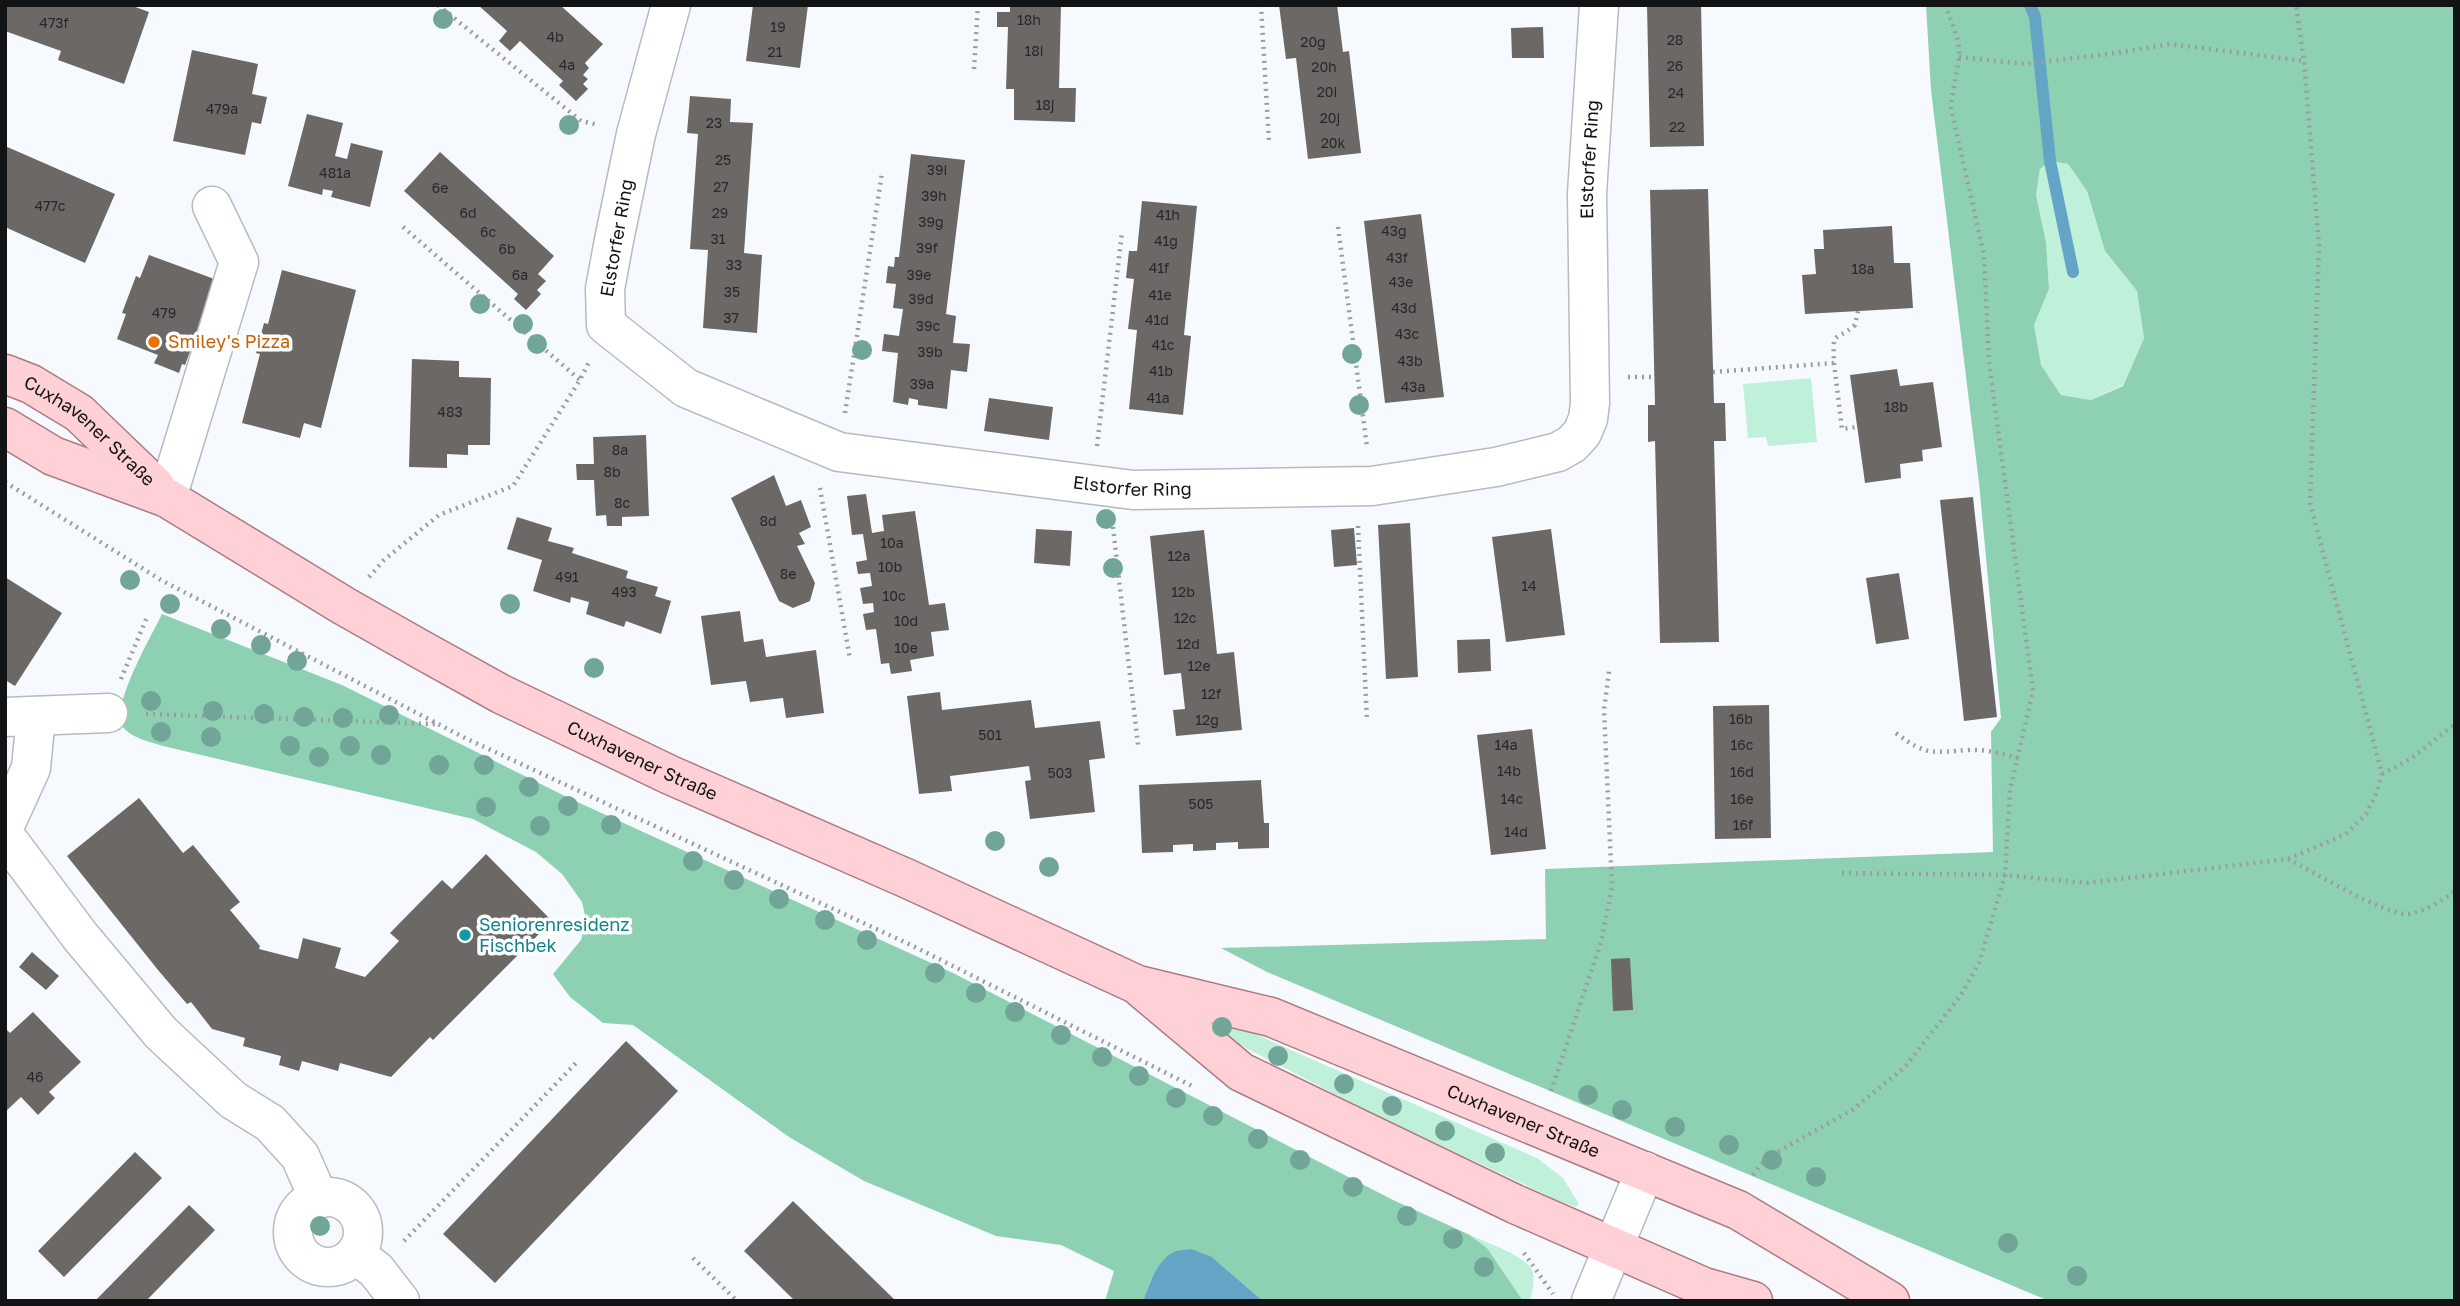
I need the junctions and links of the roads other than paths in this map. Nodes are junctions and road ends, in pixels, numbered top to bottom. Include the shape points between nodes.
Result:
1 (671, 5) edge
2 (1599, 5) edge
3 (212, 206) dead end
4 (5, 374) edge
5 (5, 427) edge
6 (167, 498) junction
7 (108, 713) road end
8 (20, 716) edge
9 (5, 825) edge
10 (5, 836) edge
11 (1138, 985) junction
12 (1645, 1171) junction
13 (319, 1199) junction
14 (1612, 1247) junction
15 (355, 1254) junction
16 (400, 1301) edge
17 (1591, 1301) edge
18 (1753, 1301) edge
19 (1890, 1301) edge

1 - 2 street, Elstorfer Ring via 636,134 605,289 606,325 686,388 826,447 1133,490 1364,485 1496,467 1558,452 1572,444 1582,433 1590,403 1587,194
3 - 6 street via 239,262
4 - 6 main road, Cuxhavener Straße via 79,413
5 - 6 main road, Cuxhavener Straße via 54,456
6 - 11 main road, Cuxhavener Straße via 344,607 501,694
7 - 8 street
8 - 9 street via 31,768
10 - 13 street via 161,1033 233,1100 271,1123 300,1156
11 - 12 main road, Cuxhavener Straße via 1271,1017
11 - 14 main road, Cuxhavener Straße via 1241,1072
12 - 14 street
12 - 19 main road, Cuxhavener Straße via 1738,1210
13 - 15 street via 343,1201 355,1210 362,1224 362,1240
13 - 15 street via 300,1210 293,1224 293,1240 300,1254 312,1264 328,1267 343,1264
14 - 17 street
14 - 18 main road, Cuxhavener Straße via 1704,1287
15 - 16 street via 376,1270

